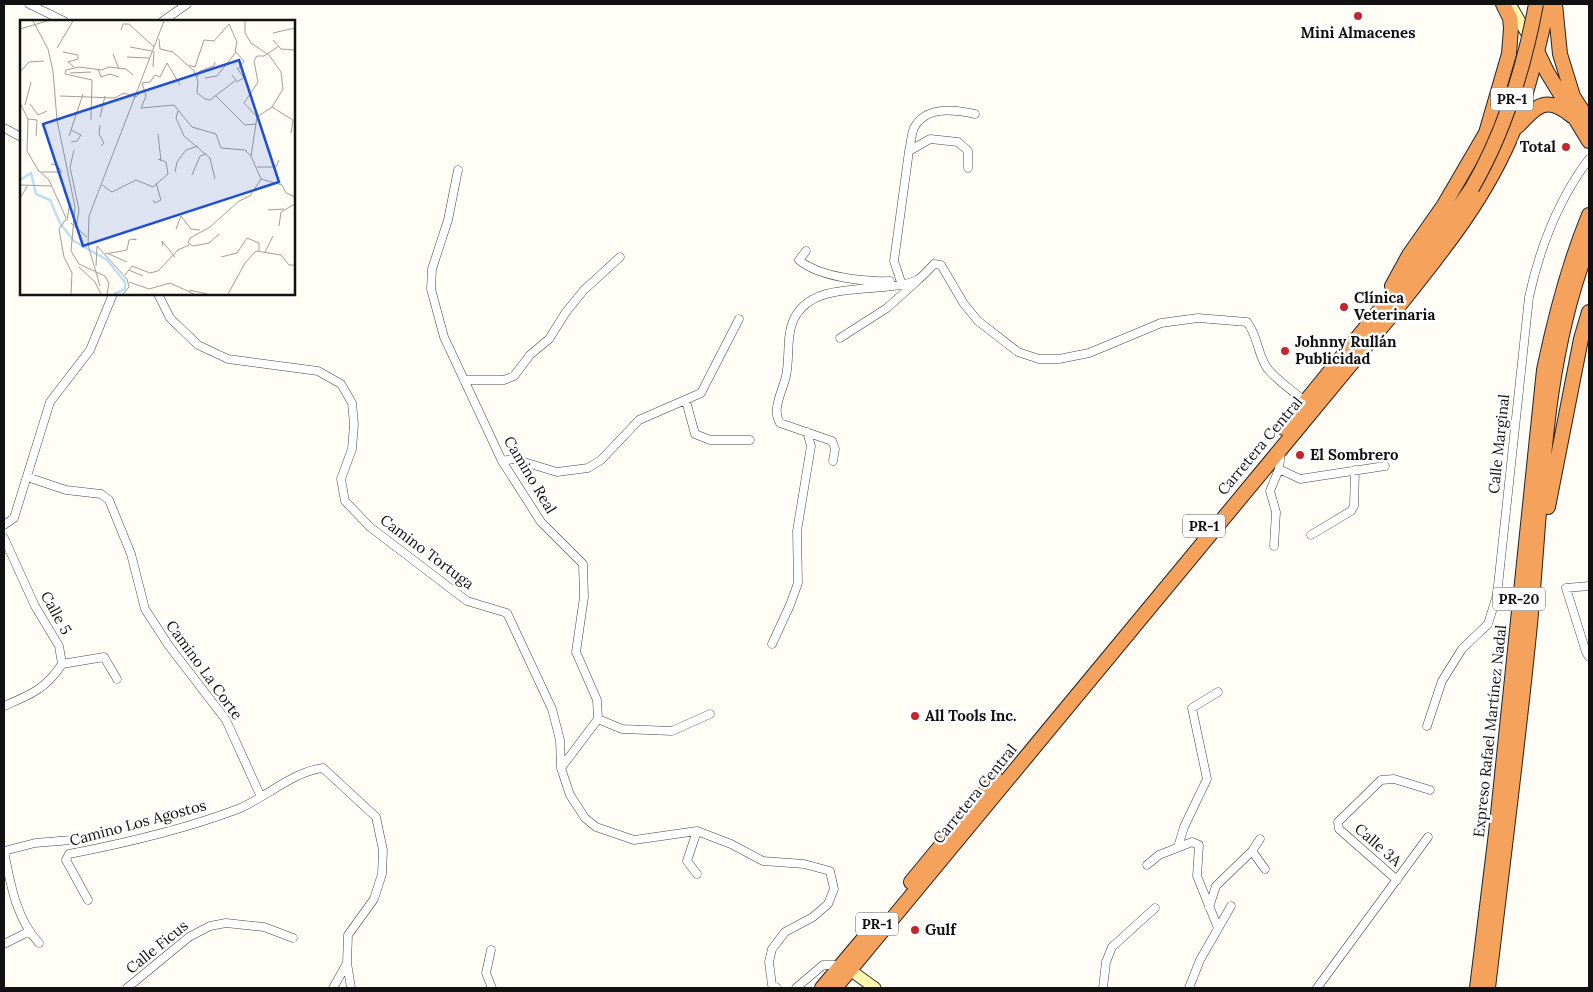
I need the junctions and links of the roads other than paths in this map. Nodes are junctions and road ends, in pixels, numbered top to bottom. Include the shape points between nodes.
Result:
1 (29, 4) edge
2 (187, 4) edge
3 (1503, 4) edge
4 (1510, 4) edge
5 (1536, 4) edge
6 (1548, 4) edge
7 (1555, 4) edge
8 (62, 20) edge
9 (164, 20) edge
10 (1538, 53) junction
11 (1507, 60) junction
12 (1573, 96) junction
13 (975, 114) dead end
14 (1583, 121) edge
15 (4, 128) edge
16 (1514, 130) junction
17 (20, 136) edge
18 (1589, 141) edge
19 (909, 151) junction
20 (1589, 158) edge
21 (968, 168) dead end
22 (458, 170) dead end
23 (1589, 215) edge
24 (1589, 244) edge
25 (806, 251) dead end
26 (620, 257) dead end
27 (919, 279) junction
28 (900, 283) junction
29 (113, 295) edge
30 (158, 295) edge
31 (1389, 300) junction
32 (1589, 312) edge
33 (739, 319) dead end
34 (840, 338) dead end
35 (464, 380) junction
36 (686, 401) junction
37 (1305, 402) junction
38 (807, 432) junction
39 (750, 440) dead end
40 (1281, 446) junction
41 (502, 461) junction
42 (833, 462) dead end
43 (1385, 466) dead end
44 (1280, 468) junction
45 (1355, 470) junction
46 (27, 477) junction
47 (4, 525) edge
48 (1311, 535) dead end
49 (4, 538) edge
50 (1274, 546) dead end
51 (1589, 586) edge
52 (1529, 626) junction
53 (772, 644) dead end
54 (1589, 657) edge
55 (62, 664) junction
56 (117, 679) dead end
57 (1218, 692) dead end
58 (4, 706) edge
59 (710, 714) dead end
60 (598, 719) junction
61 (1428, 726) dead end
62 (561, 768) junction
63 (1430, 790) dead end
64 (261, 797) junction
65 (697, 831) junction
66 (1428, 838) dead end
67 (84, 839) dead end
68 (1260, 839) dead end
69 (1178, 847) junction
70 (4, 851) edge
71 (1252, 851) junction
72 (1147, 865) dead end
73 (1265, 869) dead end
74 (697, 874) dead end
75 (1397, 880) junction
76 (88, 900) dead end
77 (1231, 906) dead end
78 (1209, 907) junction
79 (1155, 908) dead end
80 (1218, 928) junction
81 (28, 932) junction
82 (293, 938) dead end
83 (39, 943) dead end
84 (4, 944) edge
85 (491, 950) dead end
86 (347, 963) junction
87 (846, 968) junction
88 (127, 988) edge
89 (333, 988) edge
90 (351, 988) edge
91 (492, 988) edge
92 (777, 988) edge
93 (796, 988) edge
94 (822, 988) edge
95 (835, 988) edge
96 (875, 988) edge
97 (1103, 988) edge
98 (1189, 988) edge
99 (1317, 988) edge
100 (1477, 988) edge
101 (1488, 988) edge

1 - 8 street
2 - 9 street
3 - 11 highway via 1511,28
4 - 10 street
5 - 31 highway, Carretera Central / PR-1, bridge via 1524,62 1486,165 1432,246
6 - 10 highway, Carretera Central / PR-1
7 - 12 highway via 1560,54
10 - 11 highway via 1522,53
10 - 12 highway via 1553,67
10 - 14 highway
10 - 16 highway, Carretera Central / PR-1
11 - 31 highway via 1486,133 1393,282
12 - 14 highway
13 - 19 street via 952,109 926,115 914,128
14 - 16 highway via 1554,104 1543,104 1532,110
14 - 18 highway
15 - 17 street
16 - 40 highway, Carretera Central / PR-1 via 1487,184 1458,230 1390,317
19 - 21 street via 930,139 958,142 968,151
19 - 28 street via 894,261
20 - 61 street, Calle Marginal via 1552,222 1529,297 1493,611 1488,624 1462,649 1442,681
22 - 35 street, Camino Real via 448,220 432,269 432,289 444,337
23 - 100 highway, Expreso Rafael Martínez Nadal / PR-20 via 1560,298 1544,370
24 - 52 highway, Expreso Rafael Martínez Nadal / PR-20 via 1567,310 1555,372
25 - 28 street via 799,260 809,269 870,282
26 - 35 street via 584,290 549,339 530,355 514,376 504,380
27 - 28 street
27 - 34 street via 887,308
27 - 37 street via 934,264 941,265 978,321 1018,352 1039,358 1058,359 1089,353 1161,323 1198,318 1247,322 1254,331 1258,351 1268,369
28 - 38 street via 833,291 802,307 793,320 786,375 776,418 780,423
29 - 46 street via 90,350 50,402
30 - 62 street, Camino Tortuga via 170,318 198,345 228,359 318,371 341,384 352,403 354,424 352,449 341,480 345,501 370,527 467,601 507,613 552,708 560,740
31 - 37 highway, Carretera Central / PR-1
32 - 52 highway via 1551,489
33 - 36 street via 701,394
35 - 41 street, Camino Real
36 - 39 street via 695,434 710,440
36 - 41 street via 639,420 601,460 588,468 557,472 514,459
37 - 87 highway, Carretera Central / PR-1
38 - 42 street via 832,440 835,449
38 - 53 street via 811,446 797,531 798,583
40 - 44 street
40 - 87 highway, Carretera Central / PR-1
41 - 60 street, Camino Real via 541,522 583,564 584,597 576,652 597,700
43 - 45 street
44 - 45 street via 1300,479
44 - 50 street via 1270,491 1276,512
45 - 48 street via 1354,506 1351,511
46 - 47 street via 14,518
46 - 64 street, Camino La Corte via 66,490 101,494 109,500 131,554 145,609 226,720
49 - 55 street, Calle 5 via 35,606 59,646
51 - 54 street via 1566,588
52 - 101 highway, Expreso Rafael Martínez Nadal / PR-20
55 - 56 street via 104,657
55 - 58 street via 34,694
57 - 69 street via 1192,708 1207,779
59 - 60 street via 672,730 622,729
60 - 62 street
62 - 65 street, Camino Tortuga via 570,795 596,828 634,840
63 - 75 street, Calle 3A via 1394,779 1381,780 1338,822 1339,829
64 - 76 street, Camino Los Agostos via 238,809 137,841 68,854 66,860
64 - 86 street via 309,770 323,768 376,817 383,850 382,874 374,899 348,935
65 - 74 street via 687,861
65 - 92 street, Camino Tortuga via 764,861 804,864 833,874 834,889 828,904 814,917 785,932 772,949 768,962 772,984
66 - 75 street
67 - 70 street via 35,843
68 - 71 street
69 - 72 street via 1159,855
69 - 78 street via 1192,842 1198,845 1197,876
70 - 81 street via 11,886
71 - 73 street
71 - 78 street via 1216,886
75 - 99 street
77 - 80 street
78 - 80 street
79 - 97 street via 1112,947 1106,962
80 - 98 street
81 - 83 street
81 - 84 street
82 - 88 street, Calle Ficus via 264,927 226,923 210,926 189,938
85 - 91 street via 486,973
86 - 89 street
86 - 90 street
87 - 93 street via 823,965
87 - 94 highway, Carretera Central / PR-1
87 - 95 highway, Carretera Central / PR-1
87 - 96 street

